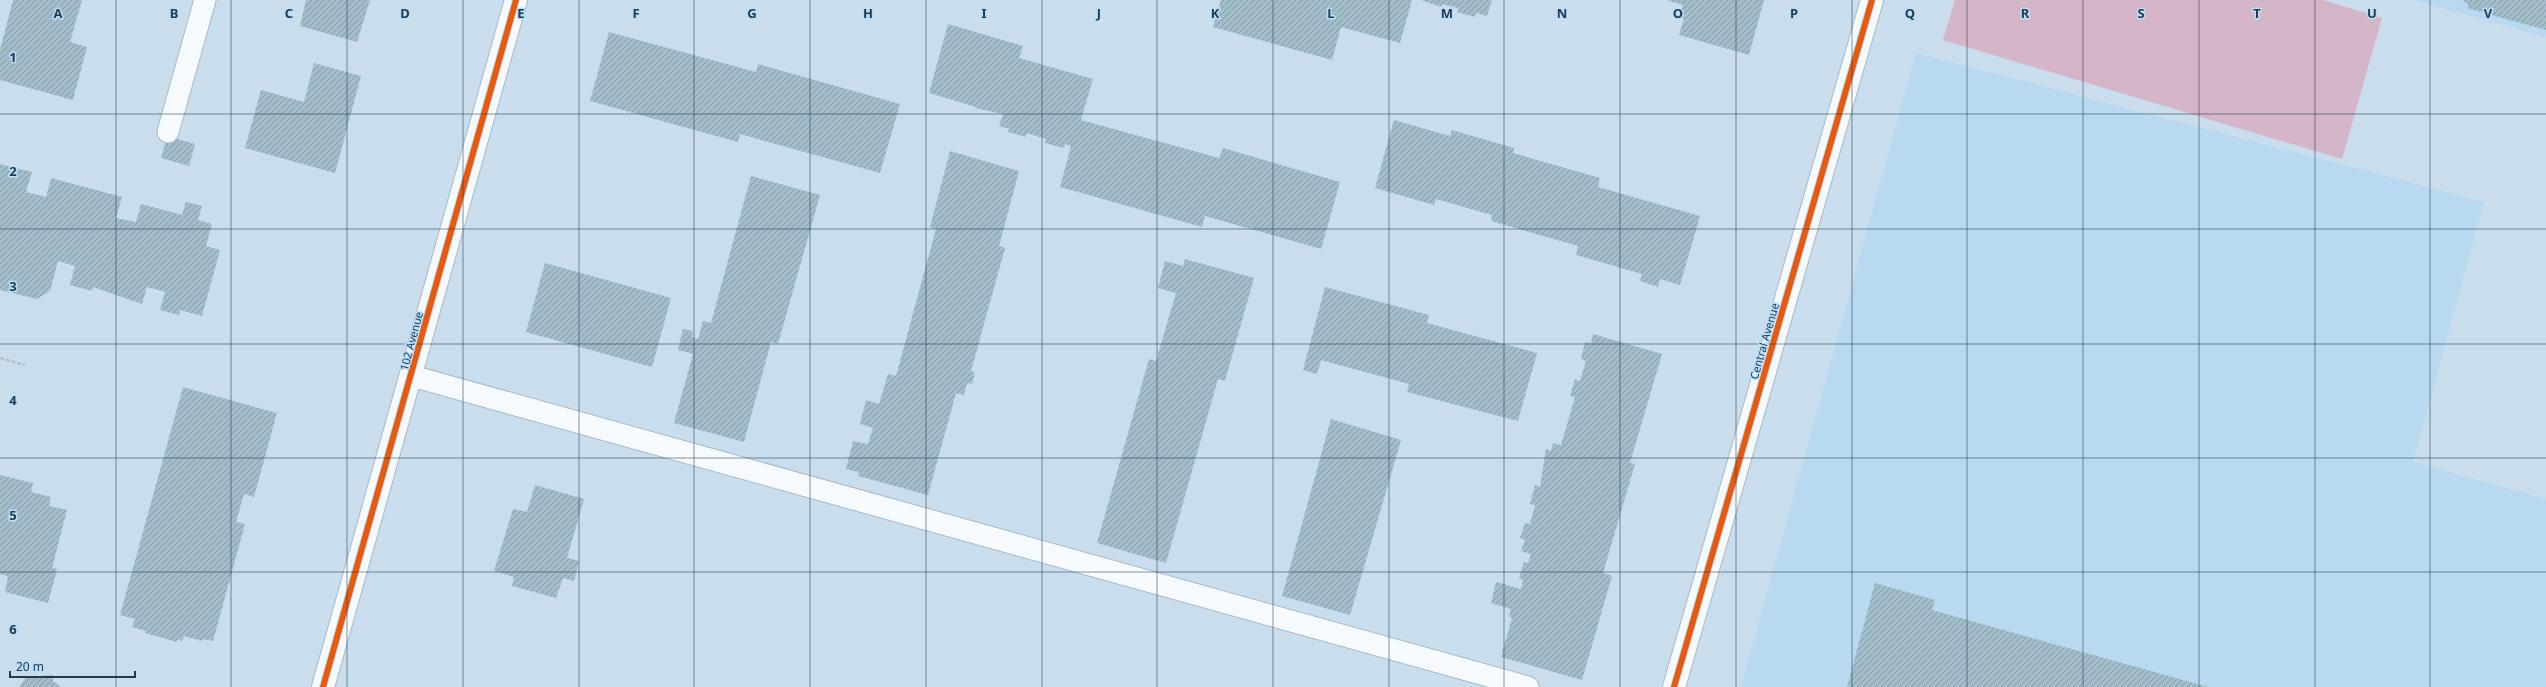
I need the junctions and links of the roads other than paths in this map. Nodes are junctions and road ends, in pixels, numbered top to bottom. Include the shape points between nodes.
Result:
1 (205, 0) edge
2 (516, 0) edge
3 (1872, 0) edge
4 (168, 132) dead end
5 (412, 376) junction
6 (323, 687) edge
7 (1528, 687) edge
8 (1674, 687) edge

1 - 4 lane
2 - 5 street, 102 Avenue
3 - 8 street, Central Avenue
5 - 6 street, 102 Avenue
5 - 7 lane

